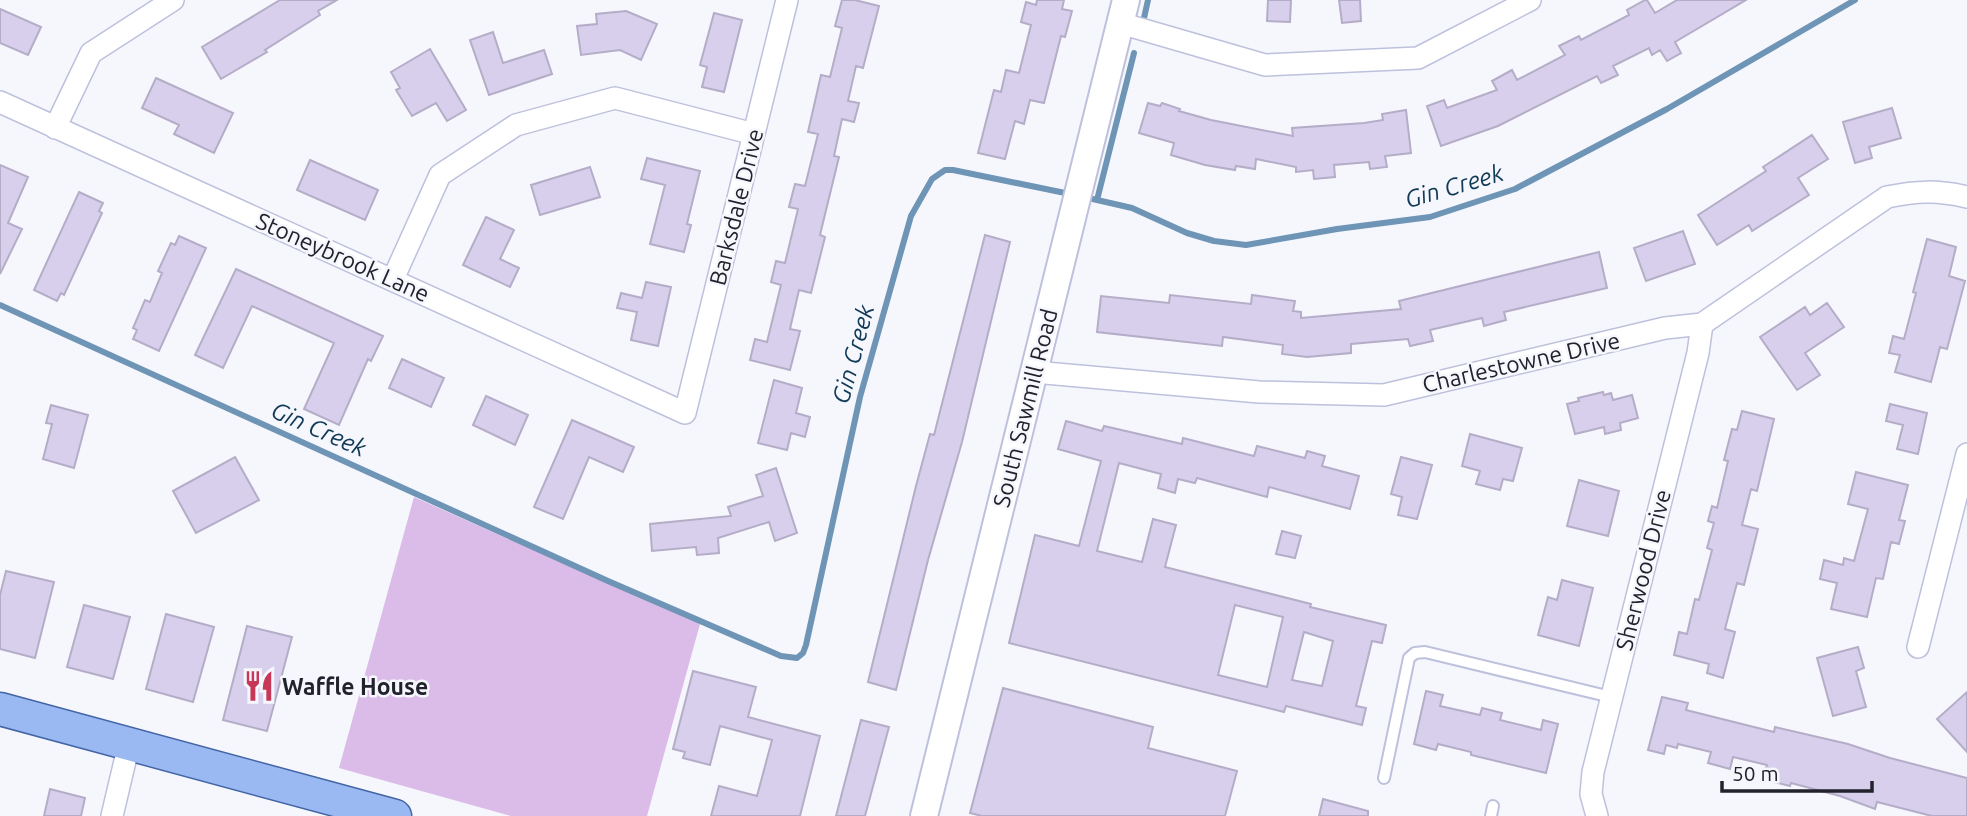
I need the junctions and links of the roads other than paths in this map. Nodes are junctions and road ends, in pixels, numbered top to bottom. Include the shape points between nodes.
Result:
1 (173, 0) edge
2 (787, 0) edge
3 (1530, 0) edge
4 (1123, 11) edge
5 (0, 103) edge
6 (55, 128) junction
7 (754, 134) junction
8 (1967, 197) edge
9 (393, 279) junction
10 (1702, 324) junction
11 (1034, 372) junction
12 (685, 413) joint
13 (1967, 454) edge
14 (1918, 647) dead end
15 (1611, 697) junction
16 (0, 709) edge
17 (129, 744) junction
18 (1384, 778) dead end
19 (112, 816) edge
20 (394, 816) edge
21 (924, 816) edge
22 (1597, 816) edge

1 - 6 street via 91,53
2 - 7 street, Barksdale Drive
3 - 4 street via 1418,58 1265,65
4 - 11 street, South Sawmill Road
5 - 6 street, Stoneybrook Lane
6 - 9 street, Stoneybrook Lane
7 - 9 street via 615,98 516,125 440,175
7 - 12 street, Barksdale Drive
8 - 10 street, Charlestowne Drive via 1915,191 1887,197
9 - 12 street, Stoneybrook Lane
10 - 11 street, Charlestowne Drive via 1665,328 1384,395 1259,392
10 - 15 street, Sherwood Drive via 1699,353
11 - 21 street, South Sawmill Road
13 - 14 street
15 - 18 lane via 1415,653 1409,658
15 - 22 street, Sherwood Drive via 1593,772 1591,794
16 - 17 main road
17 - 19 street
17 - 20 main road

